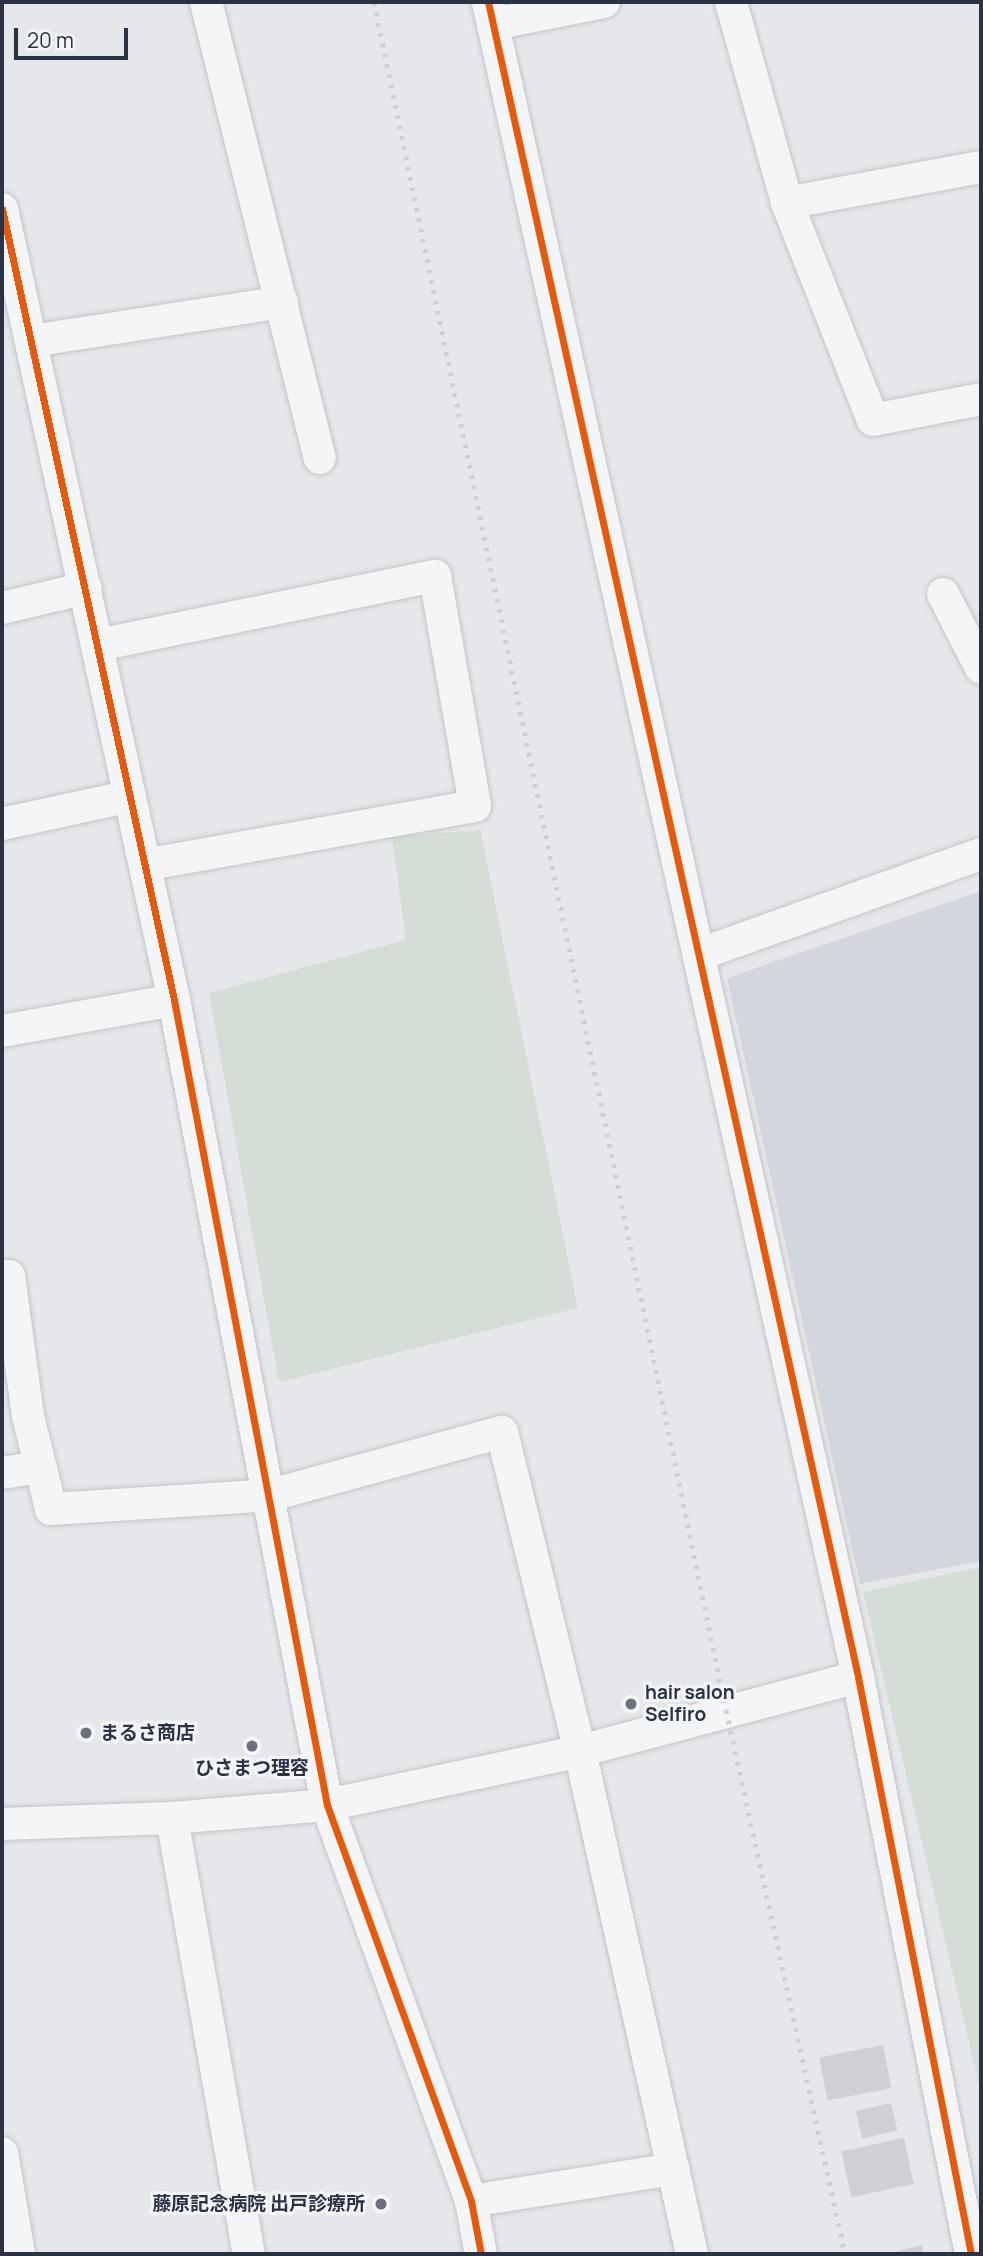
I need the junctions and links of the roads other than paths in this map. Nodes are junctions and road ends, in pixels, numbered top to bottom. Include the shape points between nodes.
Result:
1 (206, 2) edge
2 (604, 2) edge
3 (731, 2) edge
4 (491, 13) edge
5 (981, 167) edge
6 (787, 203) junction
7 (2, 209) edge
8 (282, 302) junction
9 (31, 341) junction
10 (981, 399) edge
11 (320, 458) dead end
12 (86, 588) junction
13 (943, 594) dead end
14 (2, 608) edge
15 (98, 645) junction
16 (981, 668) edge
17 (130, 796) junction
18 (2, 824) edge
19 (981, 854) edge
20 (145, 865) junction
21 (700, 954) junction
22 (174, 1000) junction
23 (2, 1031) edge
24 (2, 1276) edge
25 (41, 1467) junction
26 (2, 1473) edge
27 (271, 1495) junction
28 (858, 1677) junction
29 (580, 1751) junction
30 (327, 1805) junction
31 (172, 1818) junction
32 (2, 1824) edge
33 (2, 2153) edge
34 (673, 2169) junction
35 (6, 2201) edge
36 (471, 2201) junction
37 (19, 2254) edge
38 (249, 2254) edge
39 (481, 2254) edge
40 (692, 2254) edge
41 (971, 2254) edge

1 - 8 street
2 - 4 street
3 - 6 street
4 - 21 street
5 - 6 street
6 - 10 street via 873,420
7 - 9 street
8 - 9 street
8 - 11 street
9 - 12 street
12 - 14 street
12 - 15 street
13 - 16 street
15 - 17 street
15 - 20 street via 435,576 475,806
17 - 18 street
17 - 20 street
19 - 21 street
20 - 22 street
21 - 28 street
22 - 23 street
22 - 27 street
24 - 25 street via 9,1276 28,1416
25 - 26 street
25 - 27 street via 51,1509
27 - 29 street via 502,1432
27 - 30 street
28 - 29 street
28 - 41 street
29 - 30 street
29 - 34 street
30 - 31 street
30 - 36 street
31 - 32 street
31 - 38 street
33 - 35 street
34 - 36 street
34 - 40 street
35 - 37 street
36 - 39 street

